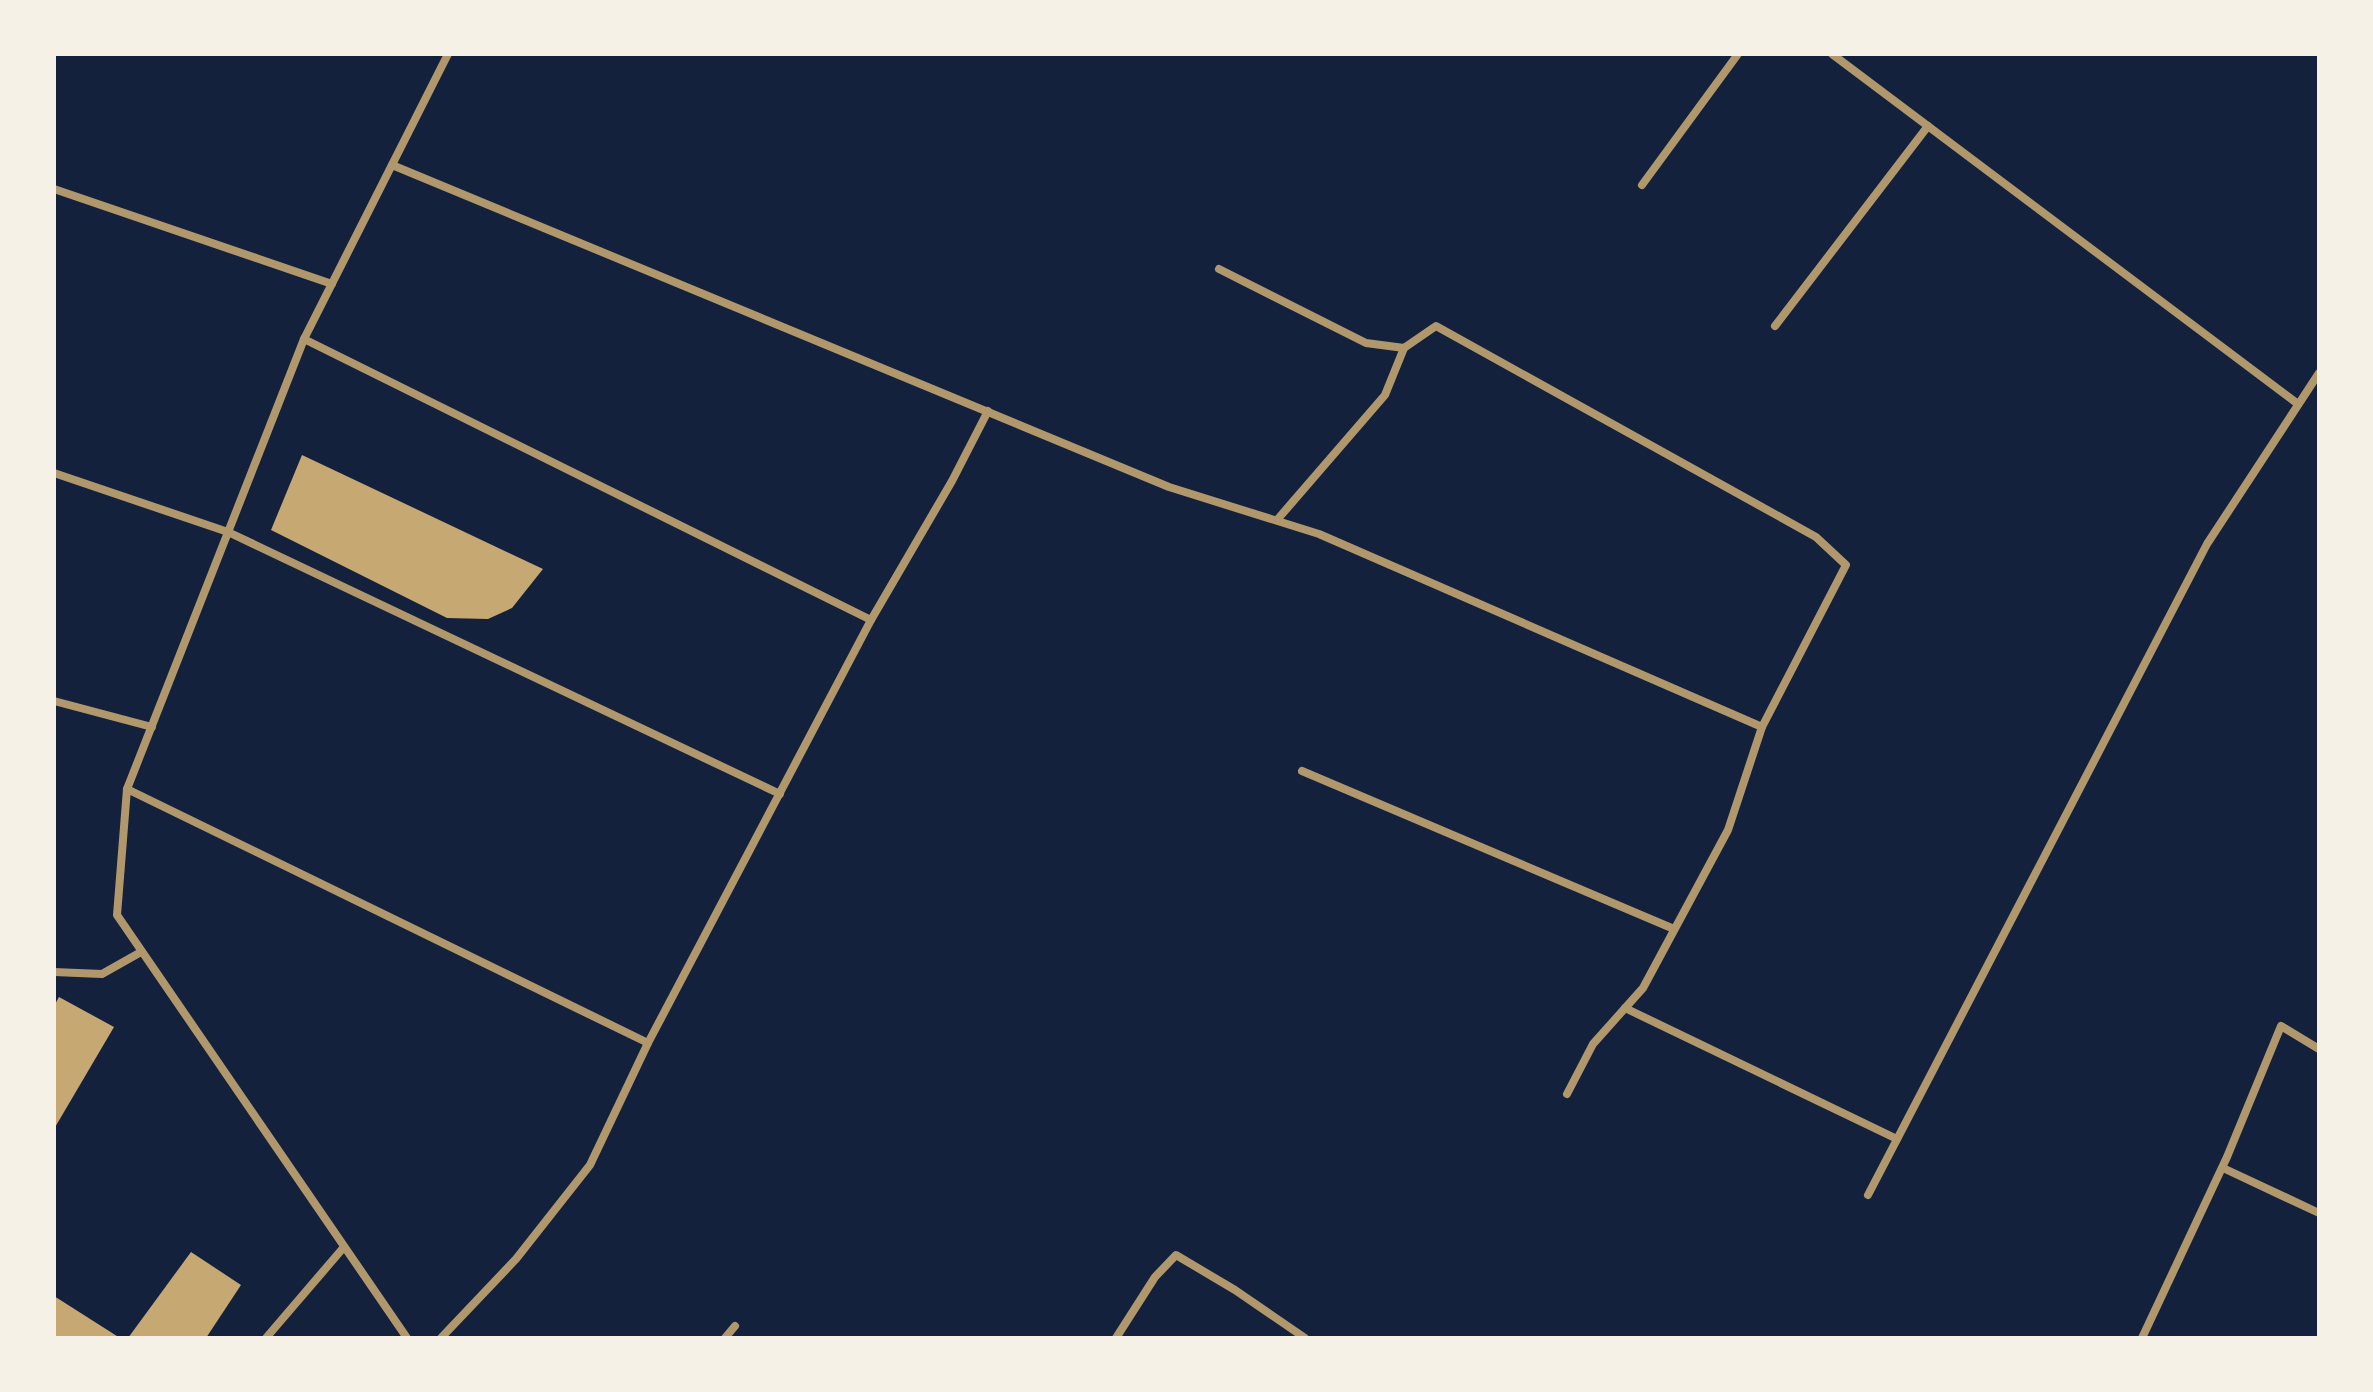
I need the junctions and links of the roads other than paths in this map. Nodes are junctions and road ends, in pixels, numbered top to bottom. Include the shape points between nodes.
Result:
1 (448, 54) edge
2 (1738, 54) edge
3 (1832, 54) edge
4 (1928, 126) junction
5 (392, 165) junction
6 (1642, 185) dead end
7 (54, 189) edge
8 (1219, 269) dead end
9 (332, 284) junction
10 (1775, 326) dead end
11 (304, 339) junction
12 (1404, 348) junction
13 (2319, 373) edge
14 (2298, 404) junction
15 (988, 411) junction
16 (54, 473) edge
17 (1277, 520) junction
18 (228, 532) junction
19 (871, 620) junction
20 (54, 701) edge
21 (152, 727) junction
22 (1762, 727) junction
23 (1302, 771) dead end
24 (127, 789) junction
25 (780, 794) junction
26 (1674, 929) junction
27 (141, 952) junction
28 (54, 972) edge
29 (1625, 1008) junction
30 (648, 1043) junction
31 (2319, 1049) edge
32 (1567, 1094) dead end
33 (1897, 1139) junction
34 (2223, 1168) junction
35 (1868, 1195) dead end
36 (2319, 1213) edge
37 (344, 1247) junction
38 (735, 1326) dead end
39 (266, 1338) edge
40 (407, 1338) edge
41 (441, 1338) edge
42 (725, 1338) edge
43 (1116, 1338) edge
44 (1305, 1338) edge
45 (2142, 1338) edge

1 - 5 street
2 - 6 street
3 - 4 street
4 - 10 street
4 - 14 street
5 - 9 street
5 - 15 street
7 - 9 street
8 - 12 street via 1366,343
9 - 11 street
11 - 18 street
11 - 19 street
12 - 17 street via 1385,395
12 - 22 street via 1436,326 1816,537 1846,565
13 - 14 street
14 - 33 street via 2207,544
15 - 17 street via 1169,487
15 - 19 street
16 - 18 street
17 - 22 street
18 - 21 street
18 - 25 street
19 - 25 street
20 - 21 street
21 - 24 street
22 - 26 street via 1728,830
23 - 26 street
24 - 27 street via 117,915
24 - 30 street
25 - 30 street
26 - 29 street via 1643,988
27 - 28 street via 102,974
27 - 37 street
29 - 32 street via 1593,1044
29 - 33 street
30 - 41 street via 590,1165 516,1259
31 - 34 street via 2281,1026
33 - 35 street
34 - 36 street
34 - 45 street
37 - 39 street
37 - 40 street
38 - 42 street
43 - 44 street via 1155,1277 1176,1255

